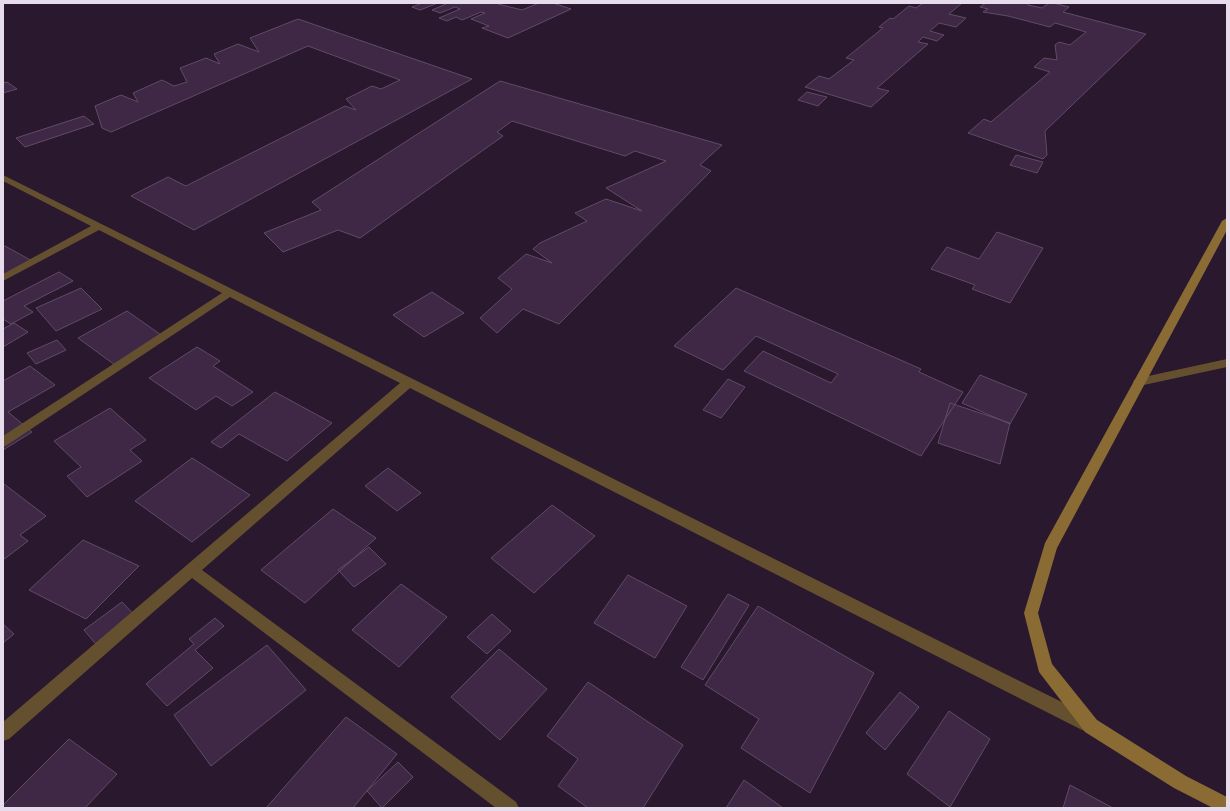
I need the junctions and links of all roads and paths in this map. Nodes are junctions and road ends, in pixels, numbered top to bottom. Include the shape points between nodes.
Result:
1 (3, 178) edge
2 (1227, 221) edge
3 (99, 226) junction
4 (3, 278) edge
5 (230, 292) junction
6 (1227, 363) edge
7 (409, 382) junction
8 (1139, 382) junction
9 (3, 442) edge
10 (192, 570) junction
11 (1091, 726) junction
12 (3, 733) edge
13 (1227, 806) edge
14 (510, 808) edge

1 - 3 street
2 - 8 street
3 - 4 street
3 - 5 street
5 - 7 street
5 - 9 street
6 - 8 street
7 - 10 street
7 - 11 street
8 - 11 street via 1050,547 1031,613 1045,667
10 - 12 street
10 - 14 street
11 - 13 street via 1180,782

